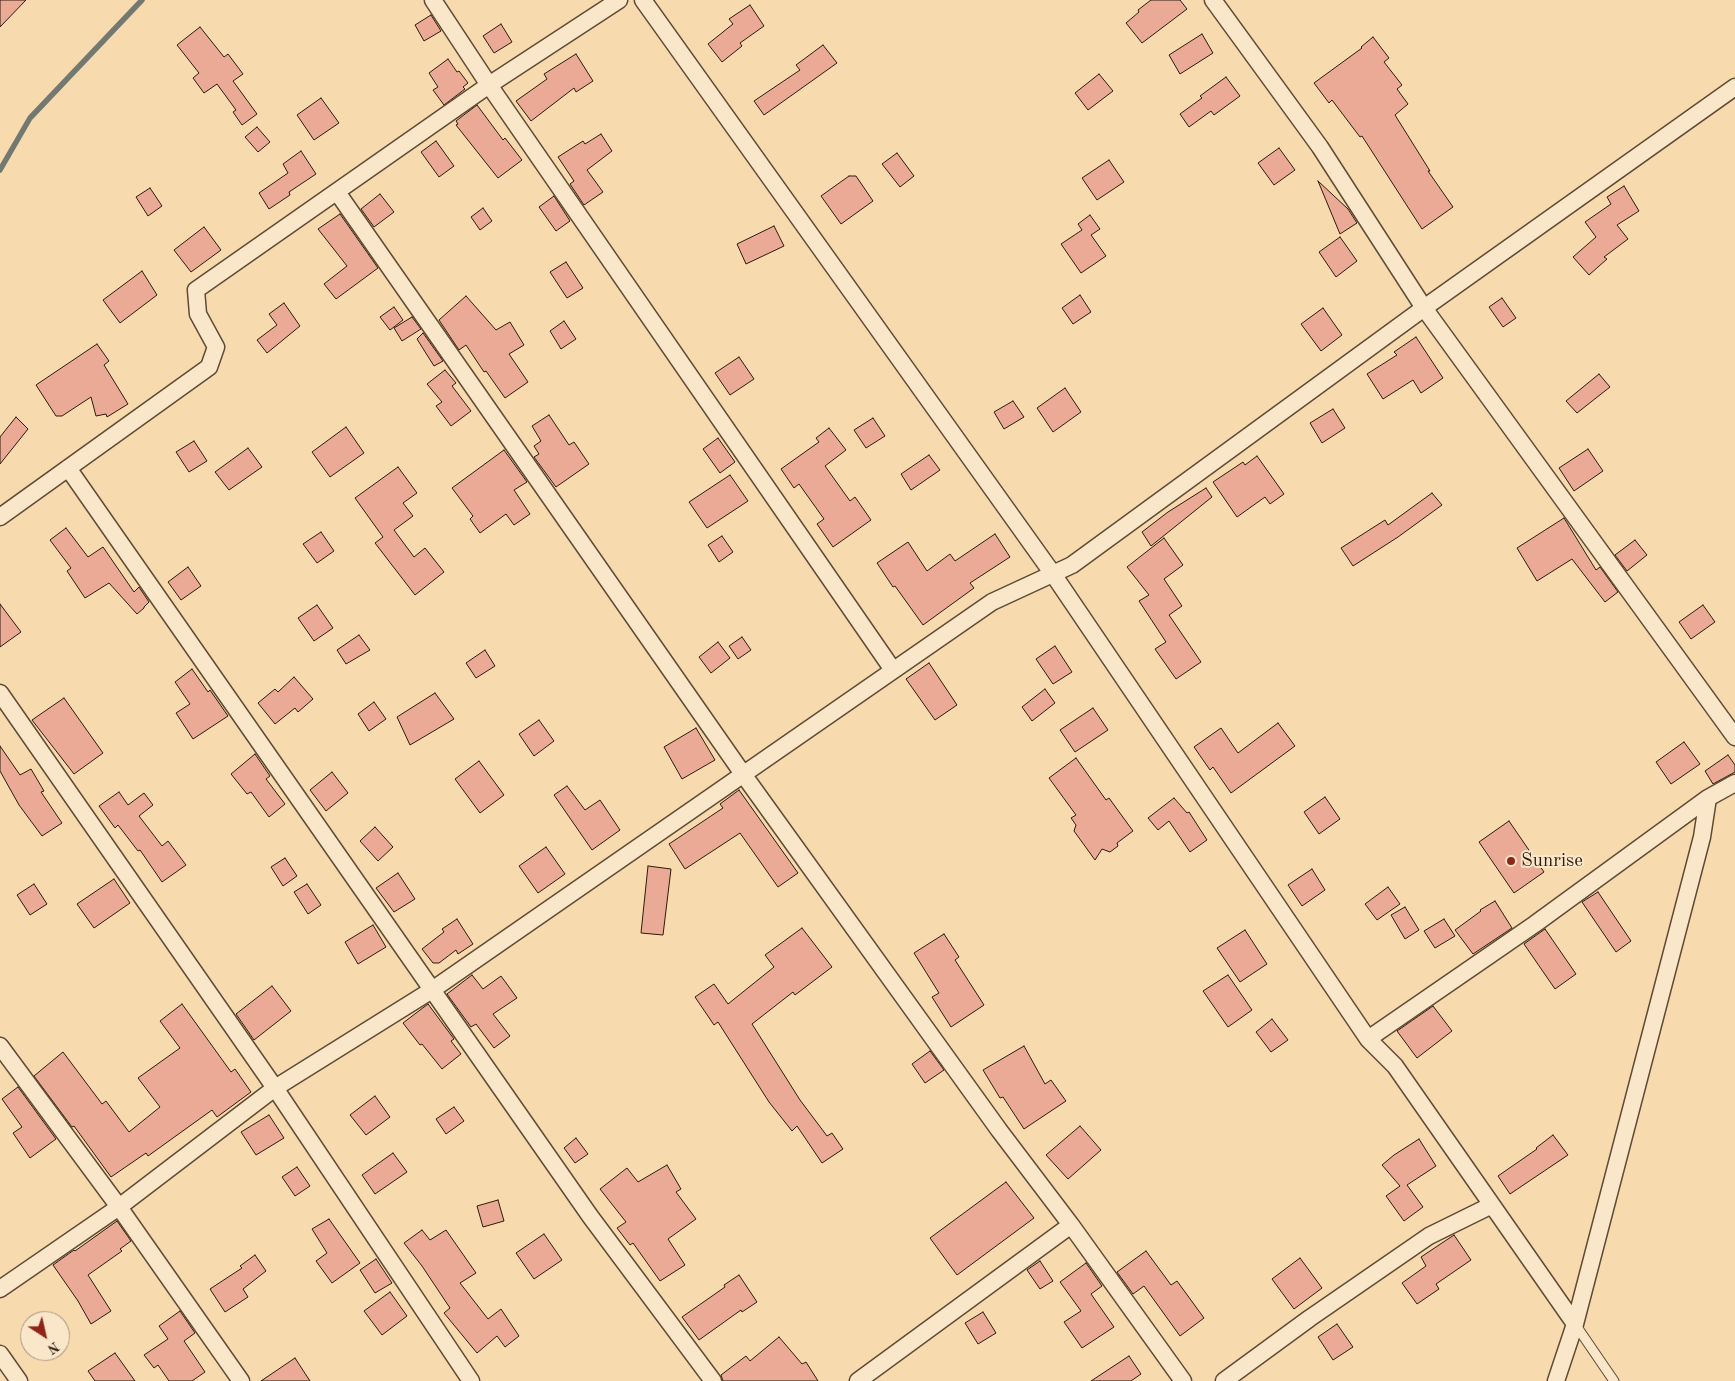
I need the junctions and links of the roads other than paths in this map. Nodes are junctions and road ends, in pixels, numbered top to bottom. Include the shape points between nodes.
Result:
1 (433, 0) edge
2 (619, 0) edge
3 (643, 0) edge
4 (1213, 0) edge
5 (489, 85) junction
6 (1735, 87) edge
7 (337, 192) junction
8 (1424, 308) junction
9 (68, 468) junction
10 (0, 517) edge
11 (1053, 574) junction
12 (893, 670) junction
13 (0, 693) edge
14 (1735, 737) edge
15 (743, 774) junction
16 (1735, 784) edge
17 (1708, 798) junction
18 (432, 990) junction
19 (1368, 1039) junction
20 (0, 1046) edge
21 (275, 1088) junction
22 (1492, 1205) junction
23 (119, 1207) junction
24 (1071, 1225) junction
25 (0, 1289) edge
26 (1575, 1324) junction
27 (0, 1354) edge
28 (19, 1381) edge
29 (241, 1381) edge
30 (471, 1381) edge
31 (713, 1381) edge
32 (858, 1381) edge
33 (1183, 1381) edge
34 (1224, 1381) edge
35 (1556, 1381) edge
36 (1614, 1381) edge

1 - 5 street
2 - 5 street
3 - 11 street
4 - 8 street via 1320,147
5 - 7 street
5 - 12 street
6 - 8 street
7 - 9 street via 196,290 198,314 216,347 209,367
7 - 15 street
8 - 11 street via 1072,565
8 - 14 street
9 - 10 street
9 - 18 street
11 - 12 street via 992,602
11 - 19 street
12 - 15 street
13 - 21 street
15 - 18 street
15 - 24 street
16 - 17 street
17 - 19 street via 1535,924
17 - 26 street via 1702,837
18 - 21 street
18 - 31 street via 590,1216
19 - 22 street via 1395,1066
20 - 23 street
21 - 23 street
21 - 30 street
22 - 26 street
22 - 34 street via 1429,1236
23 - 25 street
23 - 29 street
24 - 32 street
24 - 33 street
26 - 35 street
26 - 36 lane
27 - 28 street

